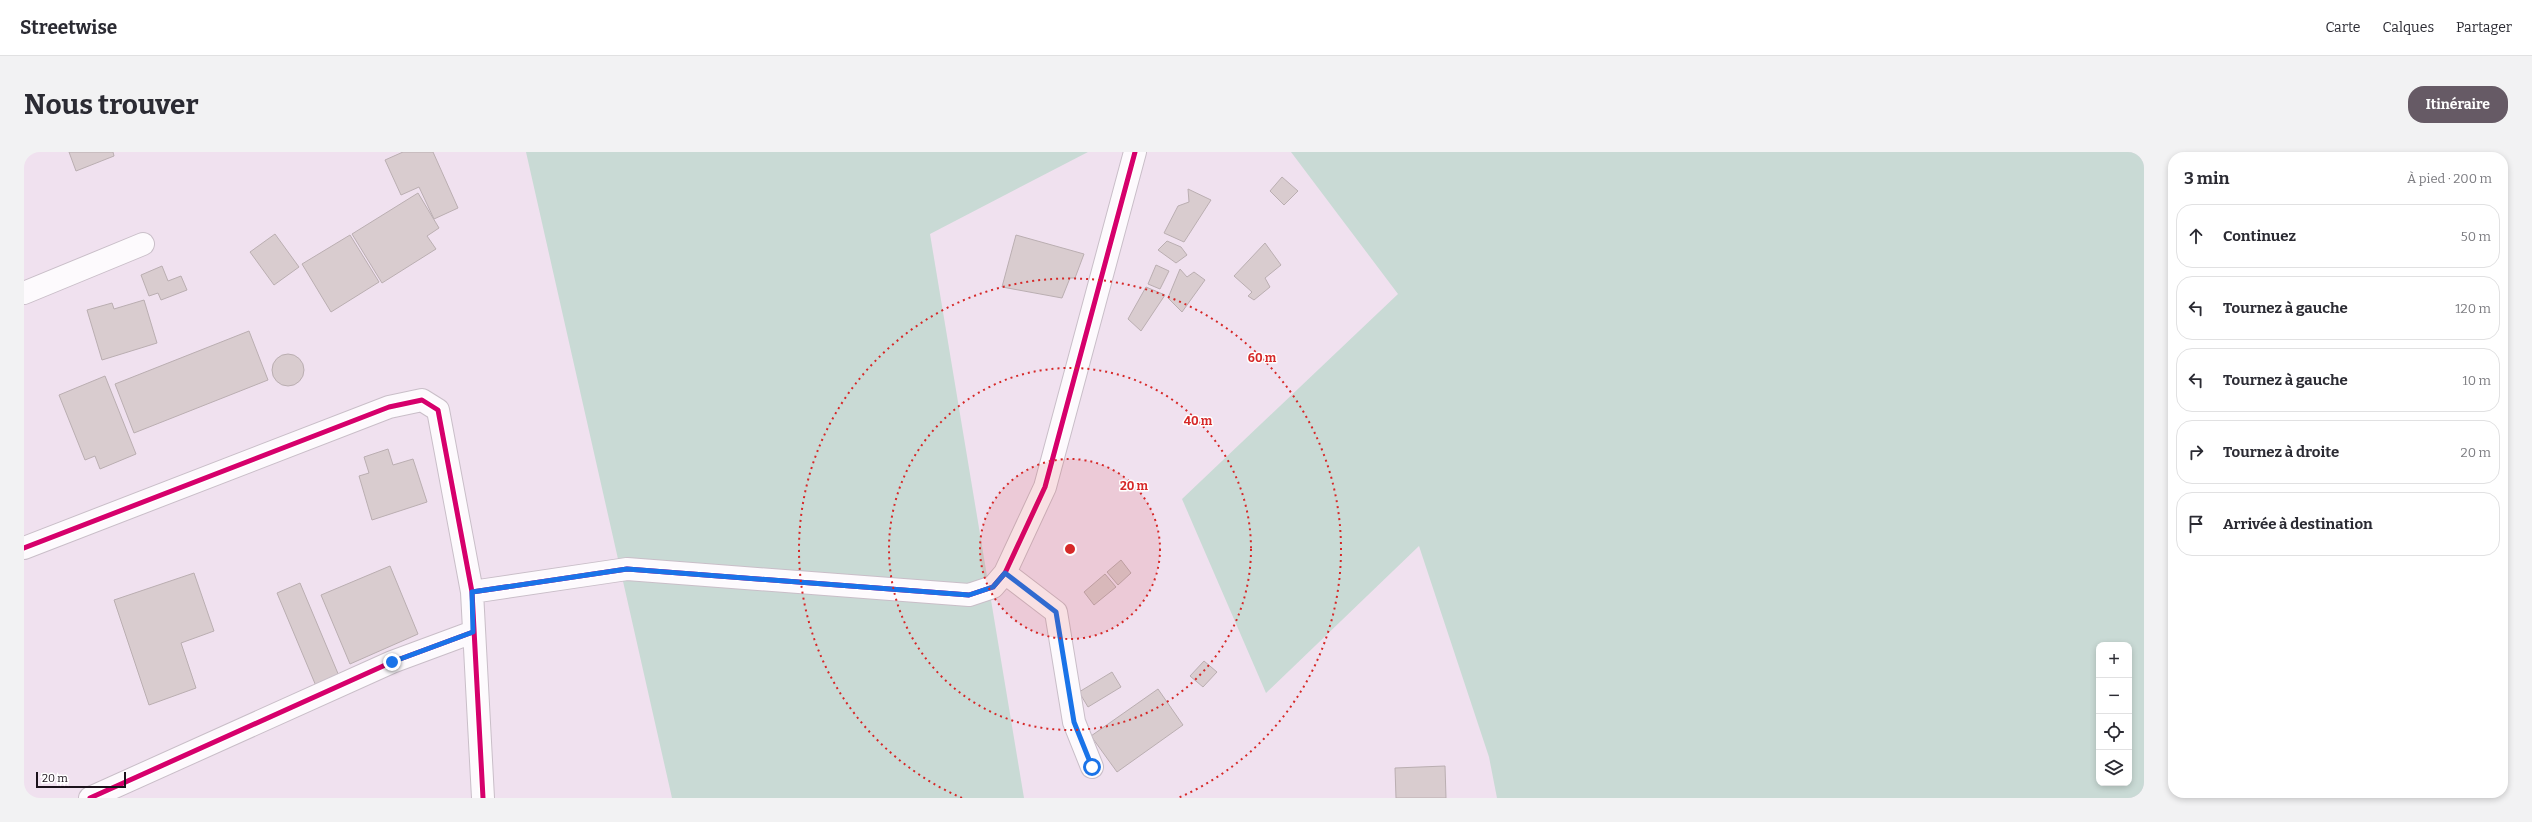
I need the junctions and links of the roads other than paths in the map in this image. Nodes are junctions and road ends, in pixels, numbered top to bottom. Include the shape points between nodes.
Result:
1 (1135, 152) edge
2 (143, 244) dead end
3 (24, 293) edge
4 (24, 548) edge
5 (1005, 573) junction
6 (472, 592) junction
7 (473, 632) junction
8 (1092, 767) dead end
9 (90, 798) edge
10 (483, 798) edge

1 - 5 street via 1045,487
2 - 3 street
4 - 6 street via 389,407 422,400 438,410
5 - 6 street via 993,587 969,595 627,569
5 - 8 street via 1056,612 1074,722
6 - 7 street
7 - 9 street via 392,662
7 - 10 street

